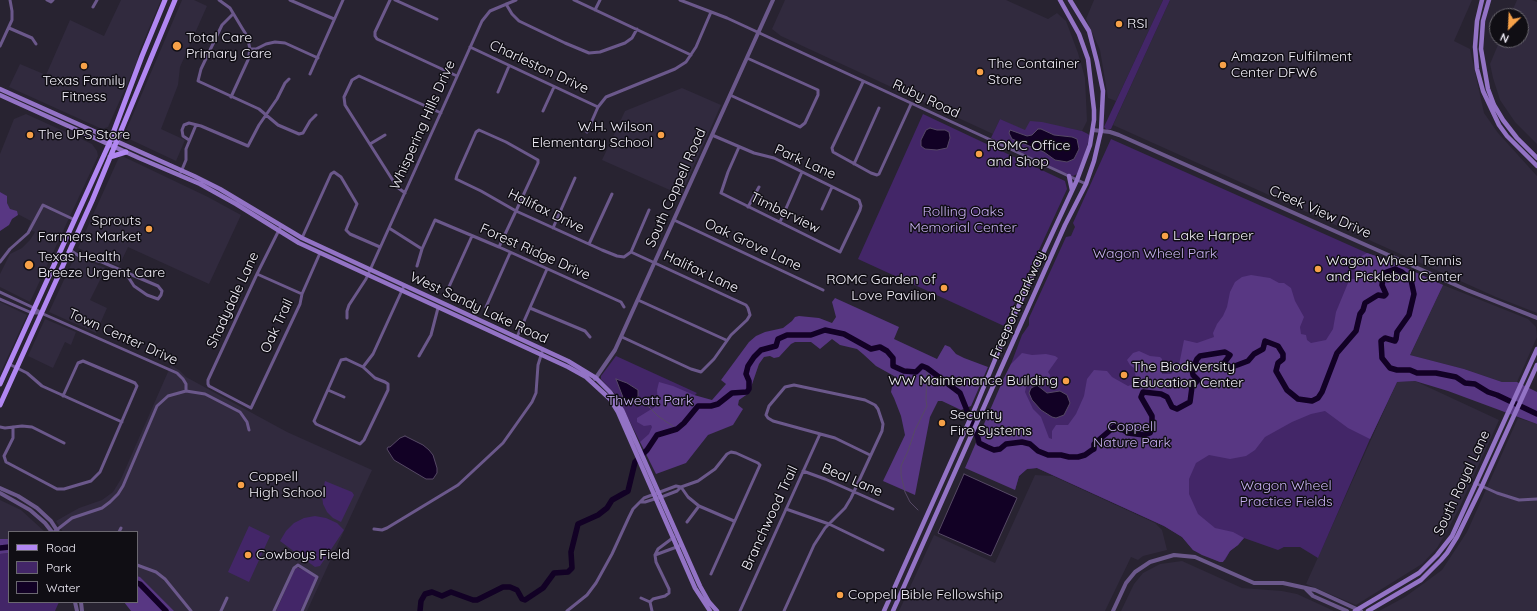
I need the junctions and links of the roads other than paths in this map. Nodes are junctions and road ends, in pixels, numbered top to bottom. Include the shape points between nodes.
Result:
1 (10, 0) edge
2 (46, 0) edge
3 (53, 0) edge
4 (97, 0) edge
5 (166, 0) edge
6 (175, 0) edge
7 (219, 0) edge
8 (290, 0) edge
9 (343, 0) edge
10 (390, 0) edge
11 (395, 0) edge
12 (516, 0) edge
13 (574, 0) edge
14 (600, 0) edge
15 (680, 0) edge
16 (773, 0) edge
17 (1070, 0) edge
18 (1482, 0) edge
19 (1489, 0) edge
20 (1062, 1) edge
21 (506, 4) junction
22 (94, 7) dead end
23 (595, 10) junction
24 (711, 12) junction
25 (233, 14) junction
26 (334, 19) junction
27 (437, 19) dead end
28 (9, 28) junction
29 (637, 29) junction
30 (758, 33) junction
31 (36, 44) dead end
32 (0, 46) edge
33 (470, 47) junction
34 (250, 49) junction
35 (691, 55) junction
36 (1096, 57) junction
37 (318, 58) junction
38 (747, 58) junction
39 (1088, 59) junction
40 (509, 66) junction
41 (1484, 70) junction
42 (1477, 72) junction
43 (310, 74) dead end
44 (457, 76) junction
45 (289, 80) dead end
46 (133, 81) junction
47 (863, 82) junction
48 (140, 84) junction
49 (554, 87) junction
50 (0, 89) edge
51 (498, 92) dead end
52 (730, 94) junction
53 (0, 95) edge
54 (231, 97) junction
55 (911, 104) junction
56 (36, 105) junction
57 (598, 107) junction
58 (879, 108) dead end
59 (33, 110) junction
60 (543, 111) dead end
61 (440, 113) junction
62 (316, 115) dead end
63 (266, 116) junction
64 (52, 119) junction
65 (70, 120) junction
66 (196, 124) junction
67 (1093, 130) junction
68 (1101, 131) junction
69 (587, 132) dead end
70 (384, 135) dead end
71 (712, 135) junction
72 (111, 138) junction
73 (1517, 138) junction
74 (189, 140) junction
75 (117, 141) junction
76 (1513, 142) junction
77 (109, 144) junction
78 (370, 144) junction
79 (114, 147) junction
80 (739, 147) junction
81 (126, 152) junction
82 (110, 157) junction
83 (1537, 158) edge
84 (854, 164) junction
85 (1537, 166) edge
86 (182, 170) junction
87 (802, 172) junction
88 (180, 175) junction
89 (1069, 176) junction
90 (576, 178) dead end
91 (1077, 180) junction
92 (1086, 184) junction
93 (758, 186) dead end
94 (832, 187) junction
95 (1072, 190) junction
96 (405, 193) junction
97 (612, 194) dead end
98 (86, 195) junction
99 (748, 207) junction
100 (822, 209) dead end
101 (649, 210) dead end
102 (251, 211) junction
103 (516, 211) junction
104 (75, 220) junction
105 (674, 220) junction
106 (780, 222) junction
107 (82, 224) junction
108 (1056, 224) junction
109 (1064, 227) junction
110 (279, 228) junction
111 (389, 228) junction
112 (553, 228) junction
113 (472, 236) junction
114 (302, 238) junction
115 (589, 244) junction
116 (380, 247) junction
117 (499, 247) junction
118 (71, 248) junction
119 (422, 249) junction
120 (631, 252) junction
121 (840, 252) joint
122 (320, 253) junction
123 (510, 253) junction
124 (0, 262) edge
125 (655, 263) junction
126 (417, 266) dead end
127 (547, 270) junction
128 (125, 272) junction
129 (369, 272) junction
130 (257, 274) junction
131 (404, 286) junction
132 (448, 289) dead end
133 (823, 290) dead end
134 (402, 291) junction
135 (0, 292) edge
136 (302, 294) junction
137 (0, 299) edge
138 (638, 300) junction
139 (486, 307) dead end
140 (624, 307) dead end
141 (438, 308) junction
142 (530, 308) junction
143 (33, 310) junction
144 (41, 313) junction
145 (346, 318) dead end
146 (1537, 318) edge
147 (1006, 333) junction
148 (1016, 336) junction
149 (590, 337) dead end
150 (622, 337) junction
151 (517, 338) junction
152 (726, 340) junction
153 (514, 343) junction
154 (542, 349) junction
155 (1537, 349) edge
156 (540, 355) junction
157 (419, 356) dead end
158 (9, 364) junction
159 (993, 364) junction
160 (1537, 365) edge
161 (17, 367) junction
162 (363, 367) junction
163 (1002, 368) junction
164 (1528, 368) junction
165 (595, 380) junction
166 (1529, 382) junction
167 (0, 384) edge
168 (328, 390) junction
169 (186, 391) junction
170 (63, 396) junction
171 (344, 397) dead end
172 (0, 404) edge
173 (251, 408) joint
174 (122, 422) junction
175 (0, 427) edge
176 (13, 427) junction
177 (248, 430) dead end
178 (820, 434) junction
179 (634, 441) junction
180 (64, 443) dead end
181 (870, 455) junction
182 (803, 471) junction
183 (1475, 483) junction
184 (681, 486) junction
185 (1482, 486) junction
186 (0, 488) edge
187 (854, 491) junction
188 (0, 493) edge
189 (658, 495) junction
190 (1537, 499) edge
191 (699, 506) junction
192 (786, 509) junction
193 (893, 509) dead end
194 (734, 521) junction
195 (687, 522) dead end
196 (829, 524) junction
197 (121, 528) dead end
198 (374, 529) dead end
199 (55, 531) edge
200 (120, 531) edge
201 (675, 536) junction
202 (916, 539) junction
203 (923, 543) junction
204 (680, 546) junction
205 (883, 550) dead end
206 (655, 555) junction
207 (1437, 555) junction
208 (1442, 560) junction
209 (138, 565) edge
210 (711, 574) dead end
211 (897, 583) junction
212 (904, 586) junction
213 (1305, 589) junction
214 (227, 598) dead end
215 (641, 598) dead end
216 (650, 602) junction
217 (1357, 610) edge
218 (191, 611) edge
219 (221, 611) edge
220 (274, 611) edge
221 (302, 611) edge
222 (567, 611) edge
223 (652, 611) edge
224 (710, 611) edge
225 (717, 611) edge
226 (740, 611) edge
227 (784, 611) edge
228 (884, 611) edge
229 (893, 611) edge
230 (1113, 611) edge
231 (1348, 611) edge
232 (1368, 611) edge

1 - 28 street via 13,15
2 - 3 street
4 - 22 street
5 - 46 main road
6 - 48 main road
7 - 25 street
8 - 26 street
9 - 26 street
10 - 44 street via 375,36
11 - 27 street
12 - 21 street, Whispering Hills Drive
13 - 23 street
14 - 23 street
15 - 24 street, Ruby Road
16 - 30 street, South Coppell Road
17 - 36 main road, Freeport Parkway via 1089,31
18 - 42 main road via 1475,36
19 - 41 main road via 1483,21
20 - 39 main road, Freeport Parkway via 1079,34
21 - 29 street via 519,21 589,53 625,43 632,38
21 - 33 street, Whispering Hills Drive via 486,15
23 - 29 street
24 - 30 street, Ruby Road
24 - 35 street
25 - 34 street via 247,36
25 - 54 street via 222,25 198,81
26 - 37 street
28 - 31 street via 32,38
28 - 32 street
29 - 35 street
30 - 38 street, South Coppell Road
30 - 47 street, Ruby Road
33 - 40 street, Charleston Drive
33 - 44 street, Whispering Hills Drive
34 - 37 street via 275,42 285,43
34 - 54 street via 248,60
35 - 57 street via 675,69 610,94
36 - 39 street
36 - 68 main road, Freeport Parkway via 1103,91
37 - 43 street
38 - 52 street, South Coppell Road
38 - 52 street via 818,90 805,123 800,127
39 - 67 main road, Freeport Parkway via 1094,110
40 - 49 street, Charleston Drive
40 - 51 street
41 - 42 main road
41 - 73 main road via 1494,104
42 - 76 main road via 1486,101 1499,125
44 - 61 street, Whispering Hills Drive
45 - 63 street
46 - 48 main road
46 - 72 main road
47 - 55 street, Ruby Road
47 - 84 street via 832,148 833,152
48 - 75 main road
49 - 57 street, Charleston Drive
49 - 60 street
50 - 56 main road, West Sandy Lake Road
52 - 71 street, South Coppell Road
53 - 59 main road, West Sandy Lake Road
54 - 63 street via 259,109
55 - 84 street via 879,174 871,173
55 - 89 street, Ruby Road
56 - 59 main road
56 - 65 main road, West Sandy Lake Road
57 - 69 street
58 - 84 street
59 - 64 main road, West Sandy Lake Road
61 - 78 street via 363,77 356,77 344,97 344,103
61 - 96 street, Whispering Hills Drive
62 - 63 street via 302,134 278,125
63 - 66 street via 248,146
64 - 65 main road
64 - 77 main road, West Sandy Lake Road
65 - 72 main road, West Sandy Lake Road
66 - 74 street
66 - 74 street via 184,125 183,136
67 - 68 street, Creek View Drive
67 - 91 main road, Freeport Parkway
68 - 92 main road, Freeport Parkway
68 - 146 street, Creek View Drive via 1119,135 1461,287
70 - 78 street
71 - 80 street, Park Lane
71 - 105 street, South Coppell Road
72 - 75 main road, West Sandy Lake Road
72 - 77 main road
73 - 76 main road
73 - 83 main road
74 - 86 street
75 - 79 main road
75 - 86 main road, West Sandy Lake Road
76 - 85 main road
77 - 79 main road, West Sandy Lake Road
77 - 98 main road
78 - 96 street via 397,187
79 - 81 main road, West Sandy Lake Road
79 - 82 main road
80 - 87 street, Park Lane via 774,158
80 - 99 street, Timberview via 721,193
81 - 82 main road
81 - 88 main road, West Sandy Lake Road
82 - 107 main road
86 - 88 street
86 - 102 main road, West Sandy Lake Road via 215,186
87 - 94 street, Park Lane
87 - 106 street
88 - 102 main road, West Sandy Lake Road
89 - 91 street, Ruby Road
89 - 95 main road
90 - 112 street
91 - 92 street, Ruby Road
91 - 95 main road, Freeport Parkway
92 - 109 main road, Freeport Parkway
93 - 99 street
94 - 100 street
94 - 121 street, Park Lane via 860,200 861,206
95 - 108 main road, Freeport Parkway
96 - 111 street, Whispering Hills Drive
97 - 115 street
98 - 104 main road
98 - 107 main road via 80,218
99 - 106 street, Timberview
101 - 120 street
102 - 110 main road, West Sandy Lake Road
103 - 103 street, Halifax Drive via 456,179 479,130 538,160
103 - 112 street, Halifax Drive
103 - 117 street
104 - 118 main road via 78,226
104 - 124 street via 43,205 28,233 10,248
104 - 143 main road
105 - 125 street, South Coppell Road
105 - 133 street, Oak Grove Lane
106 - 121 street, Timberview
107 - 118 main road
108 - 109 main road
108 - 147 main road, Freeport Parkway
109 - 148 main road, Freeport Parkway
110 - 114 main road, West Sandy Lake Road
110 - 122 main road, West Sandy Lake Road via 299,243
110 - 130 street, Shadydale Lane
111 - 116 street, Whispering Hills Drive
111 - 119 street
112 - 115 street, Halifax Drive
113 - 117 street, Forest Ridge Drive
113 - 119 street, Forest Ridge Drive via 435,220
113 - 132 street
114 - 116 street via 334,172 341,177 357,204 346,230
114 - 129 main road, West Sandy Lake Road
115 - 120 street, Halifax Drive via 617,256 624,257
116 - 129 street, Whispering Hills Drive
117 - 123 street, Forest Ridge Drive
118 - 128 street via 79,256
118 - 144 main road
119 - 126 street
120 - 125 street, Halifax Lane
122 - 129 main road, West Sandy Lake Road
122 - 136 street, Oak Trail
123 - 127 street, Forest Ridge Drive
123 - 139 street
125 - 138 street, South Coppell Road
125 - 152 street, Halifax Lane via 746,305 750,315
127 - 140 street, Forest Ridge Drive via 621,302
127 - 142 street
128 - 128 street via 134,286 147,295 158,299 161,295 162,291 158,286
129 - 131 main road, West Sandy Lake Road
129 - 134 main road, West Sandy Lake Road
129 - 145 street, Whispering Hills Drive via 364,284 352,299
130 - 136 street
130 - 173 street, Shadydale Lane via 208,380 208,384
131 - 134 street
131 - 151 main road, West Sandy Lake Road
134 - 141 main road, West Sandy Lake Road
134 - 162 street via 373,354
135 - 143 street, Town Center Drive
136 - 173 street, Oak Trail via 300,304
137 - 143 street, Town Center Drive
138 - 150 street, South Coppell Road
138 - 152 street
141 - 153 main road, West Sandy Lake Road
141 - 157 street via 432,332
142 - 149 street via 585,331
142 - 151 street
143 - 144 street, Town Center Drive
143 - 144 street, Town Center Drive
143 - 158 main road
144 - 161 main road
144 - 169 street, Town Center Drive via 178,372 186,384
147 - 148 main road
147 - 159 main road, Freeport Parkway
148 - 163 main road, Freeport Parkway
150 - 152 street via 701,372 714,359
150 - 165 street, South Coppell Road
151 - 153 street
151 - 154 main road, West Sandy Lake Road
153 - 156 main road, West Sandy Lake Road
154 - 156 street
154 - 165 main road, West Sandy Lake Road via 584,370
155 - 164 main road, South Royal Lane
156 - 165 main road, West Sandy Lake Road
156 - 198 street via 536,393 503,443 458,485 387,528
158 - 161 street
158 - 167 main road
159 - 163 main road
159 - 202 main road, Freeport Parkway
160 - 166 main road, South Royal Lane
161 - 170 street via 37,383
161 - 172 main road
162 - 168 street via 346,359 341,360
162 - 168 street via 375,378 388,384 388,390 362,443 357,444 314,422
163 - 203 main road, Freeport Parkway
164 - 166 main road via 1526,375
164 - 183 main road, South Royal Lane
165 - 179 main road, West Sandy Lake Road via 610,399
166 - 185 main road, South Royal Lane
168 - 171 street
169 - 177 street via 205,394 240,412 247,422
169 - 199 street via 168,396 157,406 118,494 102,508 77,516
170 - 174 street
170 - 174 street via 80,362 84,361 135,383 137,389
174 - 176 street via 96,478 86,484 64,489 52,487 6,462 4,456 13,438
175 - 176 street
176 - 180 street via 32,427
178 - 181 street via 835,438
178 - 181 street via 768,418 766,416 769,406 780,392 794,385 864,400 875,405 883,424
178 - 182 street, Branchwood Trail
179 - 189 main road, West Sandy Lake Road via 647,464
179 - 189 main road, West Sandy Lake Road via 643,468
181 - 187 street
182 - 187 street, Beal Lane
182 - 192 street, Branchwood Trail
183 - 185 street
183 - 207 main road, South Royal Lane via 1454,532
184 - 189 street via 677,491
184 - 191 street via 688,497
184 - 194 street via 708,475 731,452 758,463 760,465
185 - 190 street via 1519,500
185 - 208 main road, South Royal Lane via 1457,538
186 - 199 street via 37,508
187 - 193 street, Beal Lane
187 - 196 street via 845,508
188 - 199 street via 30,510
189 - 201 main road, West Sandy Lake Road
189 - 222 street via 644,498 633,509 596,583 587,595
191 - 194 street
191 - 195 street
192 - 196 street
192 - 226 street, Branchwood Trail
194 - 210 street
196 - 205 street
196 - 227 street via 811,550
197 - 200 street
201 - 204 main road, West Sandy Lake Road
201 - 206 street via 658,549
202 - 203 main road
202 - 211 main road, Freeport Parkway
203 - 212 main road, Freeport Parkway
204 - 206 street
204 - 224 main road, West Sandy Lake Road via 695,588
204 - 225 main road, West Sandy Lake Road via 700,586
206 - 216 street via 669,593
207 - 208 main road
207 - 217 main road, South Royal Lane via 1408,581
208 - 232 main road, South Royal Lane via 1414,586
209 - 218 street via 163,577
211 - 212 main road
211 - 228 main road, Freeport Parkway
212 - 229 main road, Freeport Parkway
213 - 217 street via 1315,590
213 - 230 street via 1283,583 1254,583 1195,557 1174,555 1150,562 1135,572 1126,583
213 - 231 street via 1313,596
214 - 219 street
215 - 216 street
216 - 223 street
220 - 221 street via 294,568 298,565 317,577

